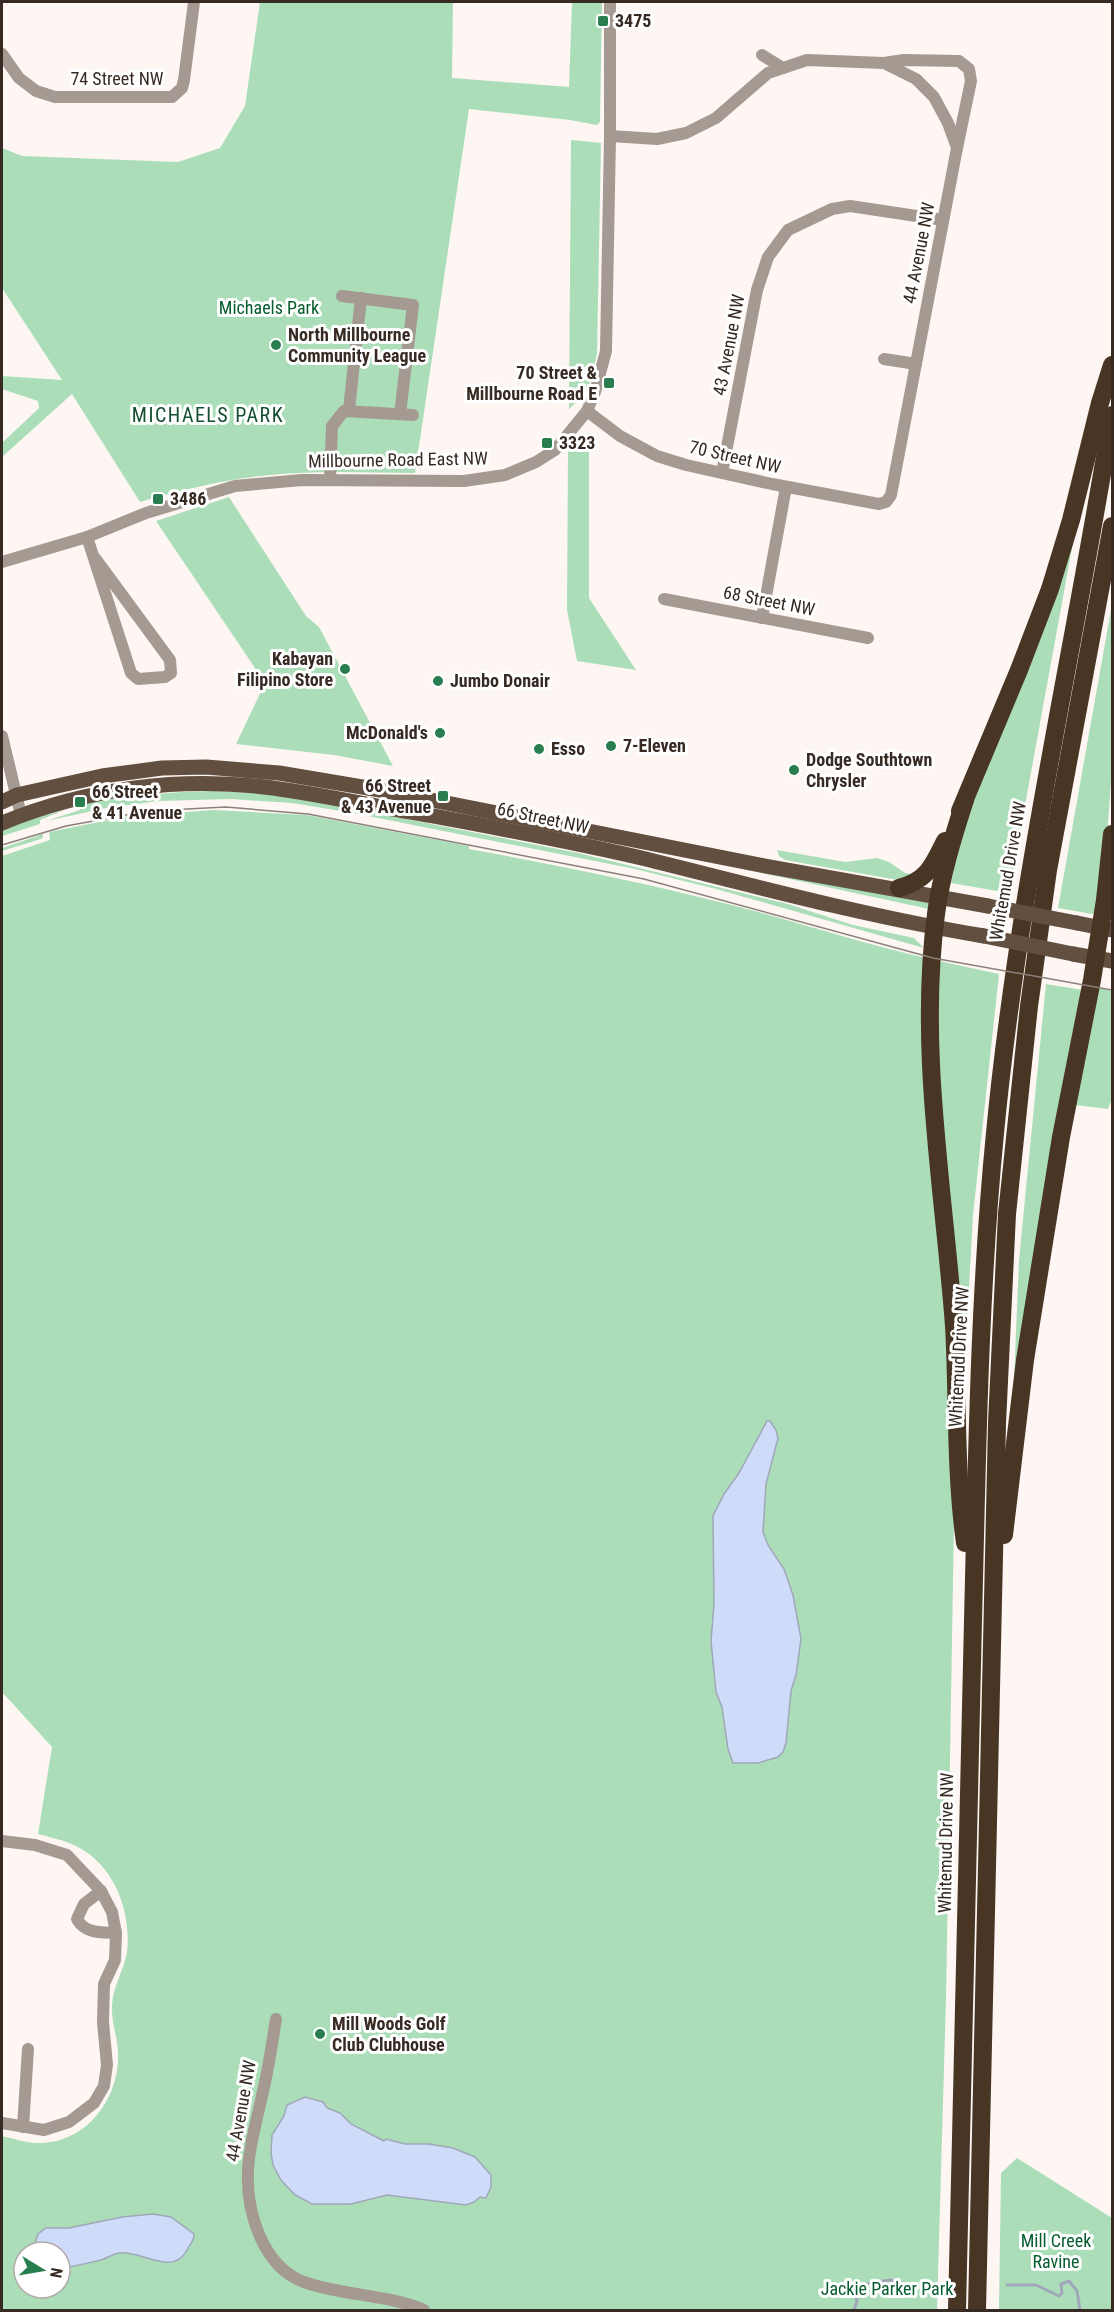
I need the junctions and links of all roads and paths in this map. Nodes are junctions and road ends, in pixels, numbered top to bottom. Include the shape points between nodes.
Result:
1 (194, 2) edge
2 (610, 2) edge
3 (2, 54) edge
4 (762, 55) dead end
5 (884, 63) junction
6 (783, 68) junction
7 (610, 136) junction
8 (957, 148) junction
9 (943, 220) junction
10 (342, 296) dead end
11 (361, 298) junction
12 (884, 359) dead end
13 (916, 364) junction
14 (1113, 365) edge
15 (349, 410) junction
16 (587, 411) junction
17 (1113, 415) edge
18 (722, 473) junction
19 (330, 480) junction
20 (786, 487) junction
21 (886, 502) joint
22 (1113, 526) edge
23 (87, 537) junction
24 (95, 558) junction
25 (2, 562) edge
26 (664, 599) dead end
27 (762, 618) junction
28 (868, 638) dead end
29 (2, 736) edge
30 (17, 795) junction
31 (965, 800) junction
32 (2, 802) edge
33 (21, 815) junction
34 (2, 823) edge
35 (1113, 834) edge
36 (899, 888) junction
37 (940, 896) junction
38 (935, 927) junction
39 (1107, 929) edge
40 (1104, 959) edge
41 (974, 1601) junction
42 (993, 1602) junction
43 (2, 1841) edge
44 (101, 1891) junction
45 (116, 1933) junction
46 (276, 2019) dead end
47 (28, 2049) dead end
48 (2, 2123) edge
49 (23, 2127) junction
50 (424, 2310) edge
51 (957, 2310) edge
52 (976, 2310) edge

1 - 3 street, 74 Street NW via 184,80 178,93 166,98 55,97 36,91
2 - 7 street, Millbourne Road East NW
4 - 6 street
5 - 6 street via 807,60
5 - 8 street via 916,79 934,97
5 - 8 street, 44 Avenue NW via 959,61 969,69
6 - 7 street via 768,73 716,118 687,133 657,139
7 - 16 street, Millbourne Road East NW via 606,351
8 - 9 street, 44 Avenue NW
9 - 13 street, 44 Avenue NW
9 - 18 street, 43 Avenue NW via 850,206 832,209 788,230 768,257 757,290
10 - 11 street
11 - 15 street
11 - 15 street via 413,305 406,414
12 - 13 street
13 - 21 street, 44 Avenue NW via 891,495
14 - 31 highway via 1050,589
15 - 19 street via 332,426
16 - 18 street, 70 Street NW via 620,436 657,456
16 - 19 street, Millbourne Road East NW via 555,450 505,475 464,481
17 - 41 highway, Whitemud Drive NW via 1031,857 1001,1071 978,1373
18 - 20 street, 70 Street NW
19 - 23 street, Millbourne Road East NW via 235,486 146,513
20 - 21 street, 70 Street NW via 879,504
20 - 27 street
22 - 42 highway via 1048,870 1020,1088 1002,1301
23 - 24 street
23 - 25 street, Millbourne Road East NW
24 - 24 street via 131,673 138,679 165,677 171,673 170,660
26 - 27 street, 68 Street NW
27 - 28 street, 68 Street NW
29 - 30 street
30 - 32 main road, 66 Street NW
30 - 33 street
30 - 36 main road, 66 Street NW via 162,768 279,773
31 - 36 highway via 925,876
31 - 37 highway
33 - 34 main road, 66 Street NW
33 - 38 main road, 66 Street NW via 74,798 118,790 176,784 272,788 530,835
35 - 39 highway
36 - 37 main road, 66 Street NW
37 - 38 highway
37 - 39 main road, 66 Street NW, bridge
38 - 40 main road, 66 Street NW, bridge
38 - 41 highway via 932,1073 954,1327 961,1510
39 - 40 highway
40 - 42 highway via 1061,1137 1026,1349 1011,1492
41 - 51 highway, Whitemud Drive NW
42 - 52 highway
43 - 44 street via 35,1845 67,1855
44 - 45 street via 112,1912
44 - 45 street via 84,1904 77,1919 90,1930
45 - 49 street via 114,1959 105,1984 104,2086 94,2103 69,2122 44,2130
46 - 50 street, 44 Avenue NW via 248,2174 251,2203 265,2247 289,2275 304,2282
47 - 49 street
48 - 49 street

